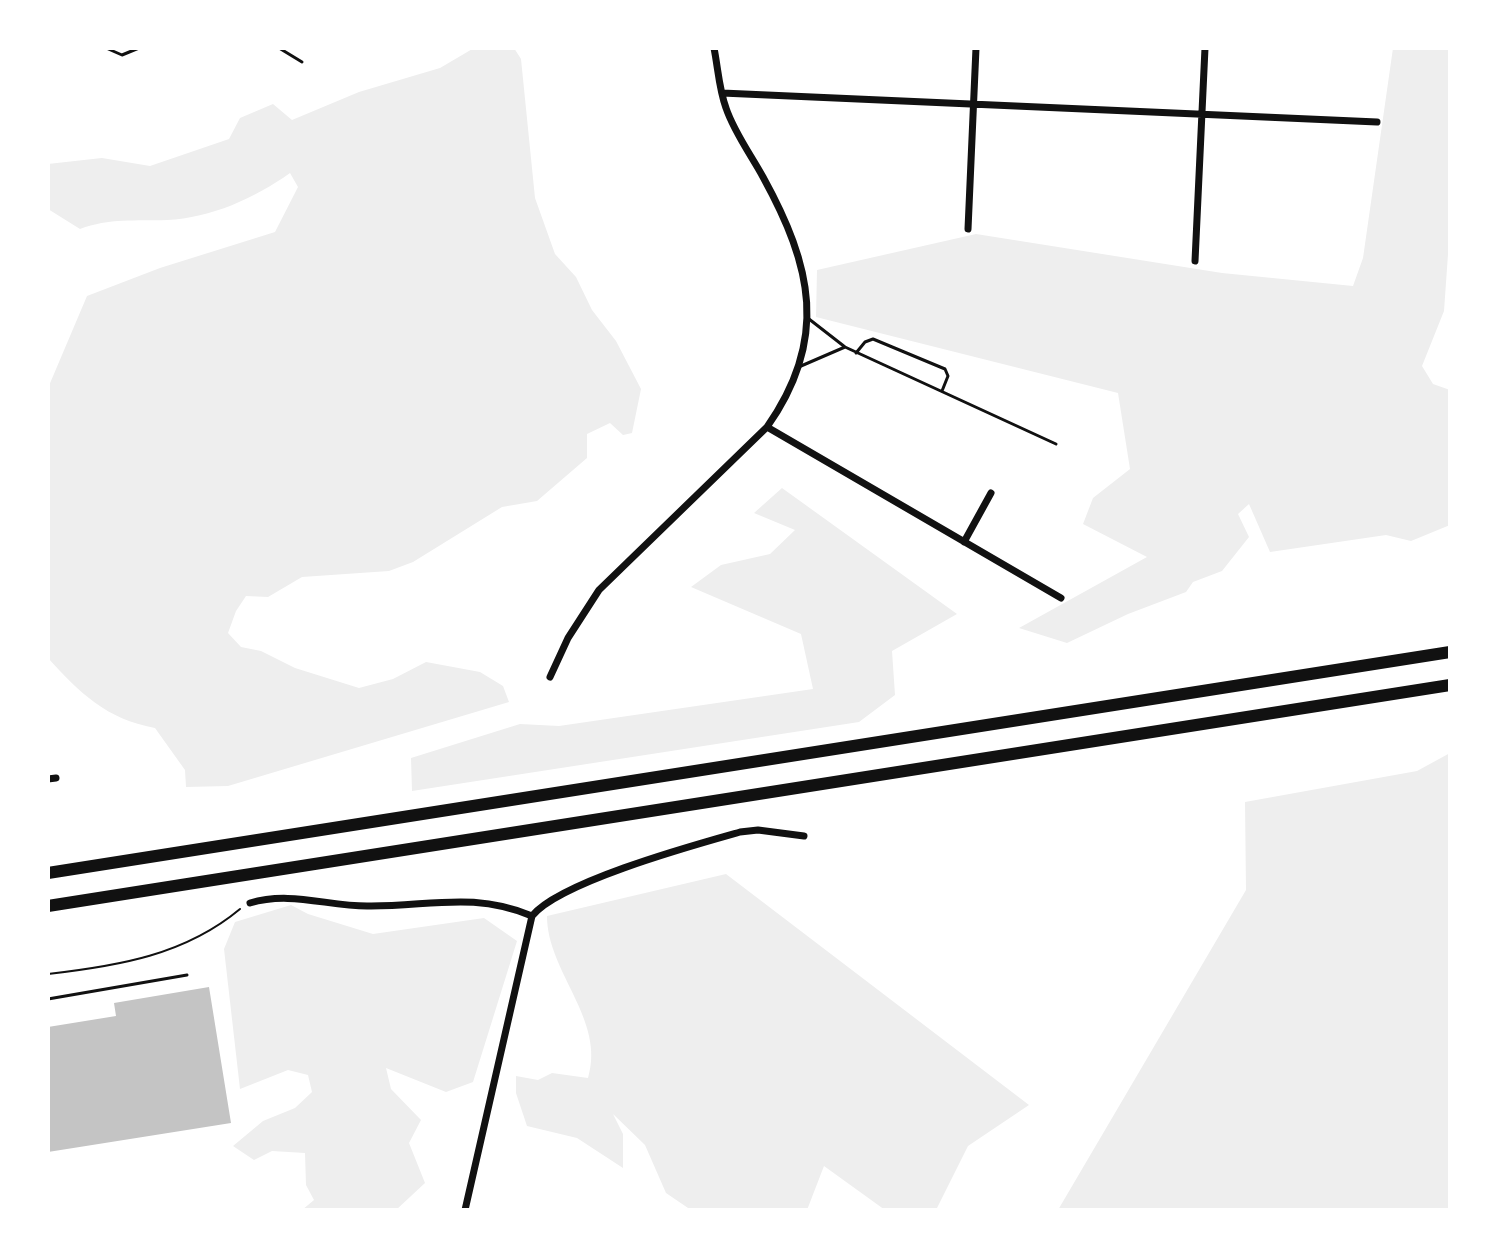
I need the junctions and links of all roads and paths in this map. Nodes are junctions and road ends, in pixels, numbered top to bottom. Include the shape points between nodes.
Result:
1 (106, 48) edge
2 (139, 48) edge
3 (279, 48) edge
4 (714, 48) edge
5 (976, 48) edge
6 (1205, 48) edge
7 (302, 62) dead end
8 (722, 93) junction
9 (973, 104) junction
10 (1202, 114) junction
11 (1377, 122) dead end
12 (968, 229) dead end
13 (1195, 261) dead end
14 (809, 319) junction
15 (845, 347) junction
16 (856, 353) junction
17 (798, 367) junction
18 (942, 392) junction
19 (767, 427) junction
20 (1056, 444) dead end
21 (991, 493) dead end
22 (964, 542) junction
23 (1061, 598) dead end
24 (1450, 652) edge
25 (550, 677) dead end
26 (1450, 685) edge
27 (804, 836) dead end
28 (48, 873) edge
29 (250, 903) joint
30 (48, 906) edge
31 (532, 916) junction
32 (48, 974) edge
33 (187, 975) dead end
34 (48, 999) edge
35 (465, 1210) edge

1 - 2 lane via 122,55
3 - 7 lane
4 - 8 street
5 - 9 street
6 - 10 street
8 - 9 street
8 - 14 street via 792,236 805,279
9 - 10 street
9 - 12 street
10 - 11 street
10 - 13 street
14 - 15 lane
14 - 17 street
15 - 16 lane
15 - 17 lane
16 - 18 lane
16 - 18 lane via 873,339 945,369
17 - 19 street
18 - 20 lane
19 - 22 street
19 - 25 street via 599,590
21 - 22 street
22 - 23 street
24 - 28 highway
26 - 30 highway
27 - 31 street via 758,830 716,839 568,889
29 - 31 street via 287,897 360,906 487,901
29 - 32 path via 199,939 163,953
31 - 35 street
33 - 34 lane

